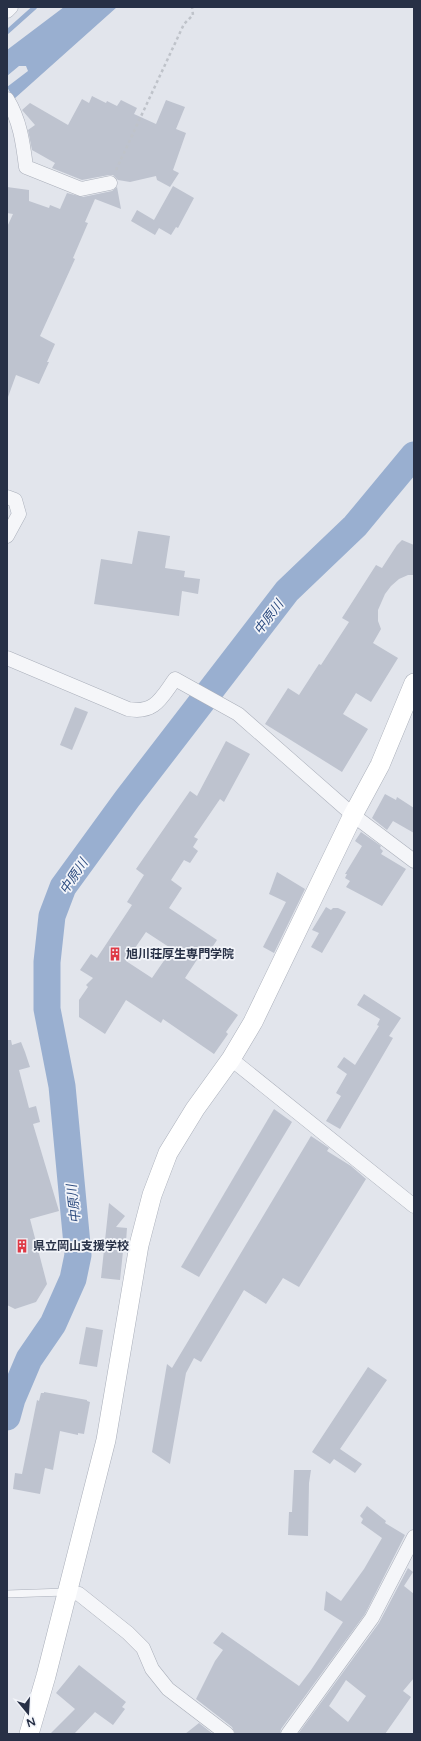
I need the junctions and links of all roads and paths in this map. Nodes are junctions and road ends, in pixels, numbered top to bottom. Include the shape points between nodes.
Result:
1 (11, 7) edge
2 (192, 7) edge
3 (7, 11) edge
4 (9, 106) edge
5 (110, 184) joint
6 (7, 497) edge
7 (7, 536) edge
8 (7, 658) edge
9 (414, 683) edge
10 (353, 814) junction
11 (414, 861) edge
12 (231, 1059) junction
13 (414, 1206) edge
14 (414, 1537) edge
15 (66, 1592) junction
16 (7, 1594) edge
17 (28, 1734) edge
18 (227, 1734) edge
19 (288, 1734) edge

1 - 3 street
2 - 5 path via 194,15 184,24
4 - 5 street via 22,138 26,167 81,189
6 - 7 street via 15,500 19,514
8 - 10 street via 128,709 140,711 158,704 174,679 238,714
9 - 10 street via 380,764
10 - 11 street
10 - 12 street via 275,978
12 - 13 street
12 - 15 street via 194,1110 168,1153 152,1195 139,1245 106,1440
14 - 19 street via 372,1618
15 - 16 lane
15 - 17 street via 46,1676
15 - 18 street via 79,1594 128,1633 143,1648 152,1669 168,1689

